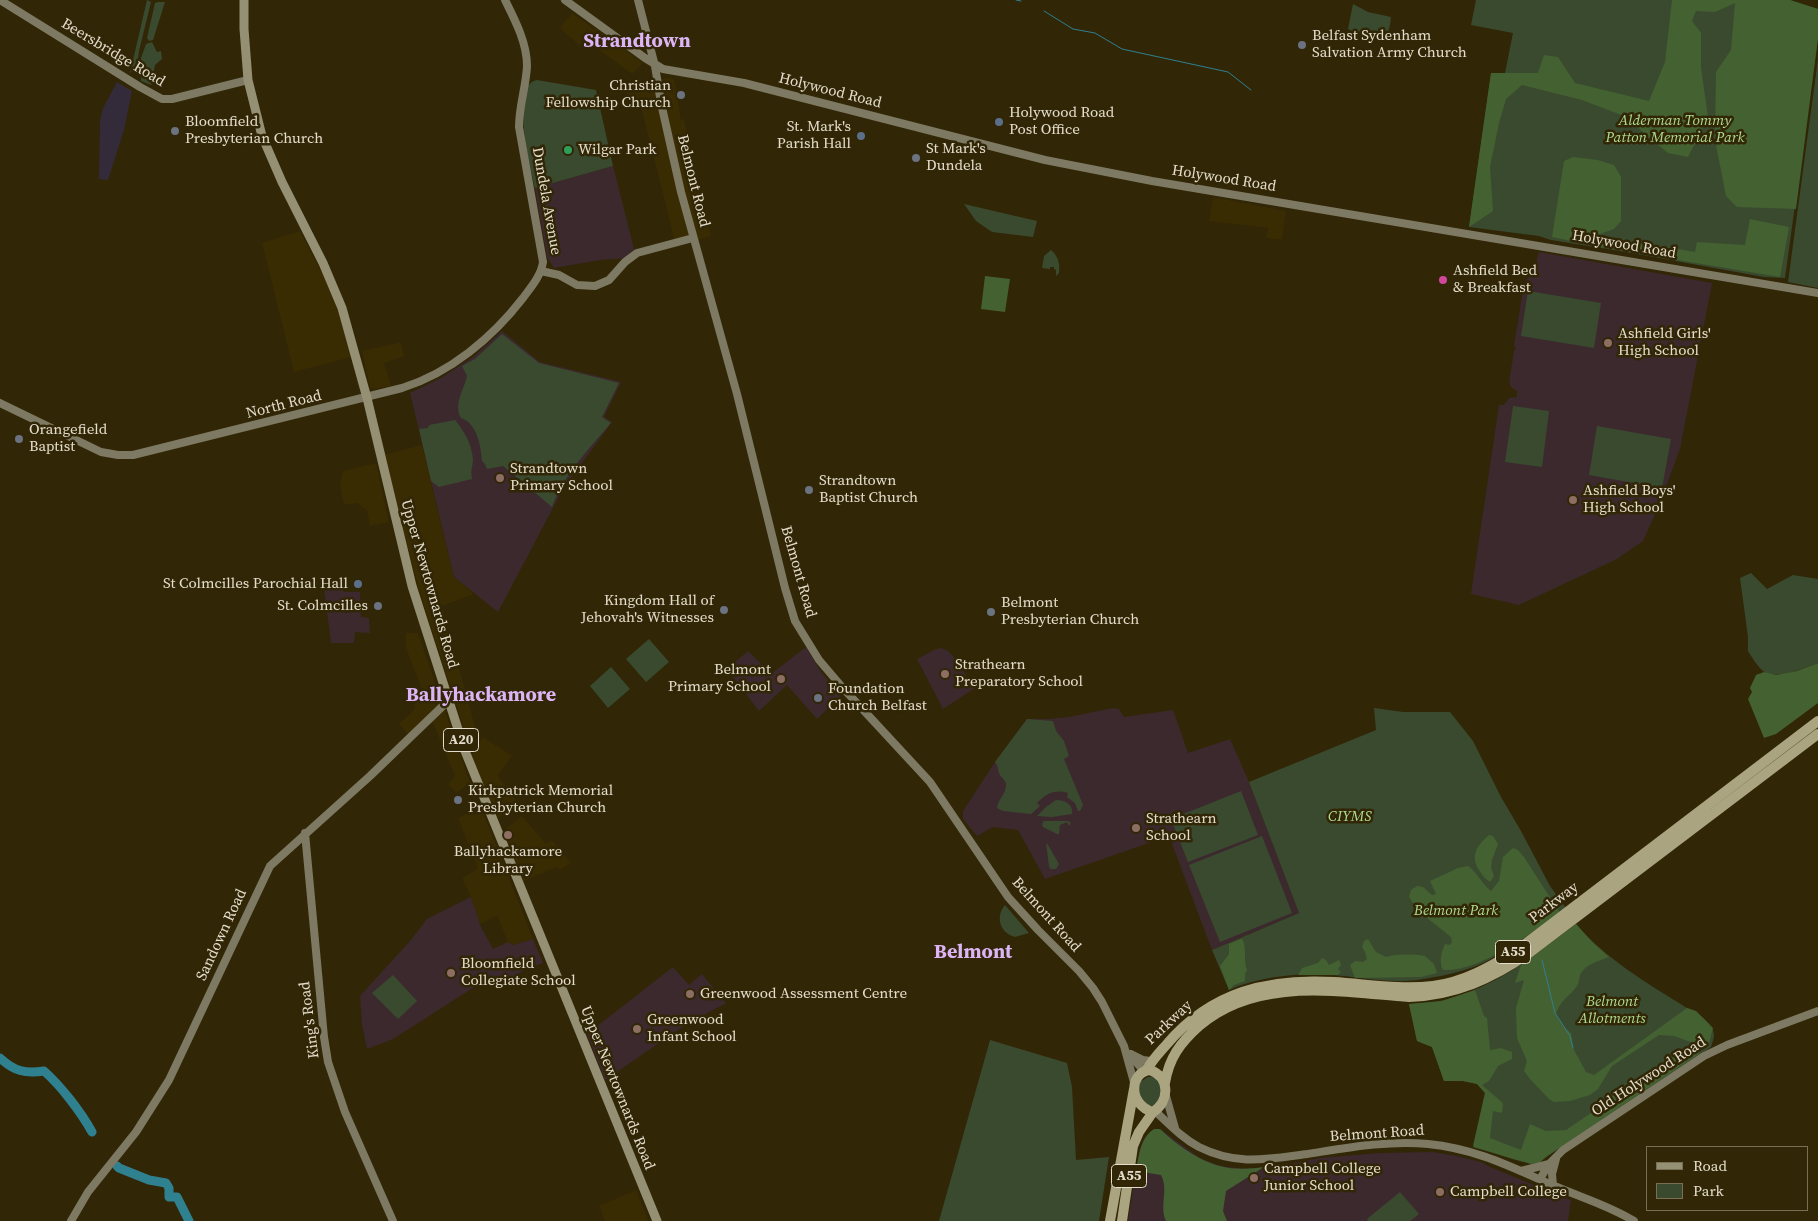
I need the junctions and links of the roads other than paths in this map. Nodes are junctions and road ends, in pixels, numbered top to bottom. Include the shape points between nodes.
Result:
1 (0, 0) edge
2 (244, 0) edge
3 (505, 0) edge
4 (565, 0) edge
5 (638, 0) edge
6 (650, 46) junction
7 (636, 52) junction
8 (655, 66) junction
9 (248, 80) junction
10 (693, 238) junction
11 (541, 271) junction
12 (1818, 292) edge
13 (367, 398) junction
14 (0, 403) edge
15 (448, 701) junction
16 (1818, 721) edge
17 (1818, 734) edge
18 (305, 833) junction
19 (1818, 1011) edge
20 (1126, 1049) junction
21 (1151, 1061) junction
22 (1145, 1071) junction
23 (1165, 1084) junction
24 (1135, 1088) junction
25 (1166, 1096) junction
26 (1154, 1112) junction
27 (1175, 1129) junction
28 (1556, 1157) junction
29 (1549, 1164) junction
30 (1521, 1171) junction
31 (1540, 1180) junction
32 (1553, 1185) junction
33 (71, 1221) edge
34 (393, 1221) edge
35 (657, 1221) edge
36 (1110, 1221) edge
37 (1122, 1221) edge
38 (1634, 1221) edge

1 - 9 main road, Beersbridge Road via 162,98 177,98
2 - 9 main road, Upper Newtownards Road / A20
3 - 11 main road, Dundela Avenue via 526,54 519,127 542,247
4 - 7 main road, Holywood Road
5 - 6 main road, Belmont Road
6 - 7 main road
6 - 8 main road, Belmont Road
7 - 8 main road, Holywood Road
8 - 10 main road, Belmont Road via 669,141
8 - 12 main road, Holywood Road via 744,84 1095,170
9 - 13 main road, Upper Newtownards Road / A20 via 270,159 336,293
10 - 11 main road, Dundela Avenue via 638,253 609,280 595,286 577,285
10 - 20 main road, Belmont Road via 796,620 830,674 930,782 1008,897 1086,978
11 - 13 main road, North Road via 510,315 469,352 421,381
13 - 14 main road, North Road via 133,455 109,454 93,448
13 - 15 main road, Upper Newtownards Road / A20 via 407,568
15 - 18 main road, Sandown Road
15 - 35 main road, Upper Newtownards Road / A20 via 470,763
16 - 21 highway, Parkway / A55 via 1491,966 1459,980 1432,986 1396,988 1294,982 1250,989 1197,1015
17 - 23 highway, Parkway / A55 via 1529,953 1499,972 1466,987 1425,996 1295,991 1254,998 1216,1014 1188,1036 1171,1058
18 - 33 main road, Sandown Road via 270,866 169,1080 136,1132 88,1192
18 - 34 main road, King's Road via 328,1062 352,1129
19 - 28 main road, Old Holywood Road via 1704,1056
20 - 21 main road via 1137,1058
20 - 22 main road, Belmont Road
20 - 24 main road, Belmont Road
21 - 22 highway, Parkway / A55
22 - 23 highway via 1156,1072
22 - 24 highway, A55
23 - 25 highway, A55
24 - 26 highway via 1139,1104
24 - 36 highway, A55
25 - 26 highway, A55
25 - 27 main road
26 - 27 main road, Belmont Road
26 - 37 highway, A55 via 1139,1132 1134,1146
27 - 30 main road, Belmont Road via 1198,1147 1239,1159 1266,1160 1379,1145 1427,1144 1489,1157
28 - 29 main road, Old Holywood Road
28 - 32 main road
29 - 30 main road
29 - 31 main road, Old Holywood Road
30 - 31 main road, Belmont Road
31 - 32 main road, Belmont Road
32 - 38 main road, Belmont Road

